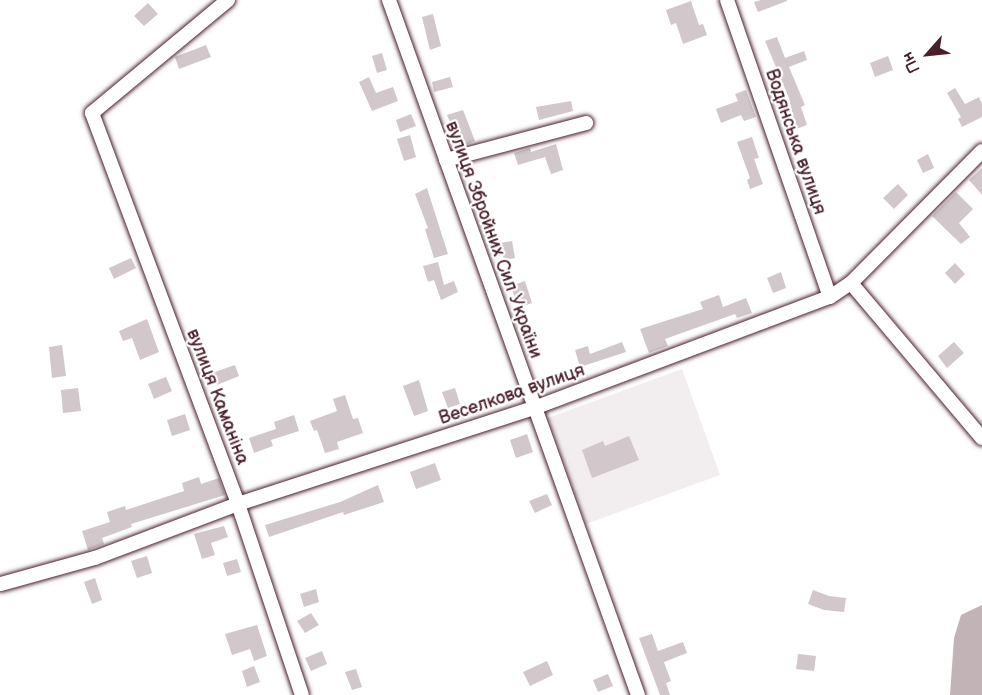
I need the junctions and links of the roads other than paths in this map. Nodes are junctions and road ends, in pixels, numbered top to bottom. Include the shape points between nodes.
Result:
1 (228, 0) edge
2 (388, 0) edge
3 (727, 0) edge
4 (586, 123) dead end
5 (982, 151) edge
6 (446, 160) junction
7 (851, 283) junction
8 (830, 297) junction
9 (534, 408) junction
10 (982, 438) edge
11 (238, 504) junction
12 (2, 584) dead end
13 (302, 695) edge
14 (638, 695) edge

1 - 11 street, вулиця Каманіна via 92,113
2 - 6 street, вулиця Збройних Сил України
3 - 8 street, Водянська вулиця
4 - 6 street
5 - 7 street, Веселкова вулиця
6 - 9 street, вулиця Збройних Сил України
7 - 8 street, Веселкова вулиця
7 - 10 street
8 - 9 street, Веселкова вулиця
9 - 11 street, Веселкова вулиця
9 - 14 street, вулиця Збройних Сил України
11 - 12 street, Веселкова вулиця via 95,558
11 - 13 street, вулиця Каманіна

